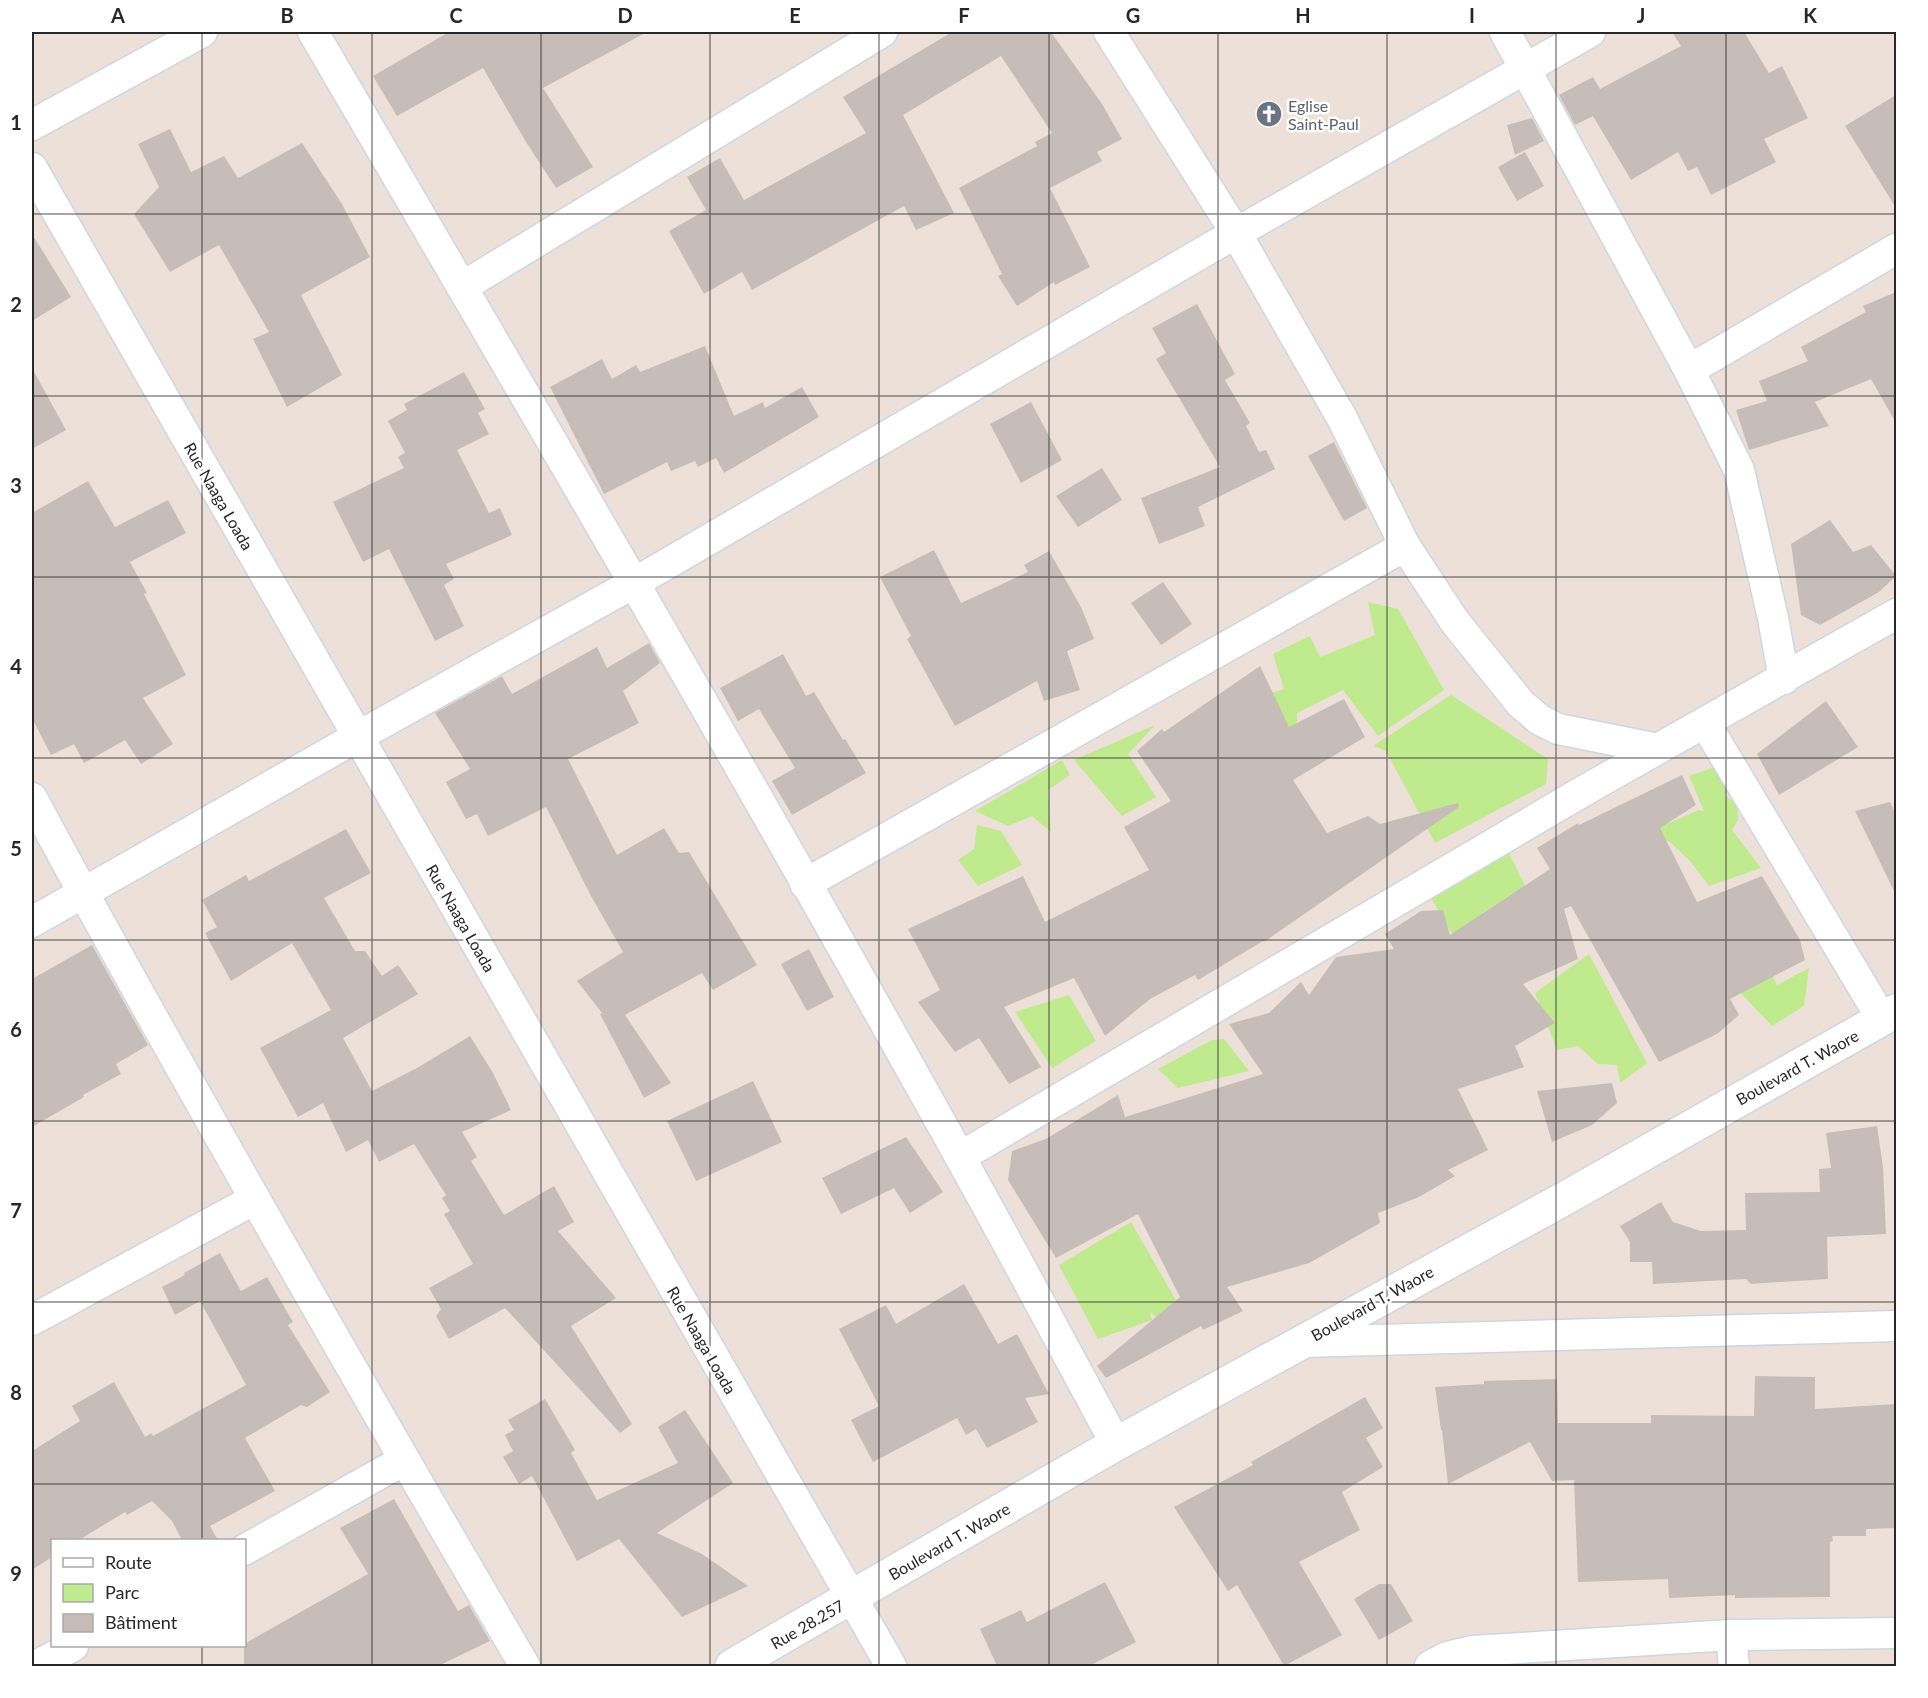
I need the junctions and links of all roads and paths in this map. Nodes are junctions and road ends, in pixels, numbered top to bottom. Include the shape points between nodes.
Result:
1 (202, 32) edge
2 (313, 32) edge
3 (882, 32) edge
4 (1109, 32) edge
5 (1505, 32) edge
6 (1590, 32) edge
7 (1525, 67) junction
8 (32, 125) edge
9 (32, 168) edge
10 (1236, 233) junction
11 (1896, 249) edge
12 (462, 287) junction
13 (1689, 370) junction
14 (1405, 546) junction
15 (634, 583) junction
16 (1896, 614) edge
17 (1784, 679) junction
18 (1705, 723) junction
19 (357, 736) junction
20 (1658, 749) junction
21 (32, 798) edge
22 (805, 884) junction
23 (82, 893) junction
24 (32, 922) edge
25 (1889, 1015) edge
26 (960, 1157) junction
27 (255, 1199) junction
28 (32, 1320) edge
29 (1896, 1326) edge
30 (1301, 1342) junction
31 (1116, 1444) junction
32 (404, 1460) junction
33 (246, 1549) edge
34 (850, 1599) junction
35 (1896, 1633) edge
36 (1731, 1635) junction
37 (71, 1647) edge
38 (36, 1666) edge
39 (525, 1666) edge
40 (732, 1666) edge
41 (891, 1666) edge
42 (1430, 1666) edge
43 (1734, 1666) edge

1 - 8 street
2 - 12 street
3 - 12 street
4 - 10 street
5 - 7 street
6 - 7 street
7 - 10 street
7 - 13 street
9 - 19 street, Rue Naaga Loada
10 - 14 street via 1342,418
10 - 15 street
11 - 13 street
12 - 15 street
13 - 17 street via 1739,470
14 - 20 street via 1455,622 1521,704 1540,720 1558,729
14 - 22 street
15 - 19 street
15 - 22 street
16 - 17 street
17 - 18 street
18 - 20 street
18 - 25 street
19 - 23 street
19 - 34 street, Rue Naaga Loada
20 - 26 street
21 - 23 street
22 - 26 street
23 - 24 street
23 - 27 street
25 - 30 street, Boulevard T. Waore
26 - 31 street
27 - 28 street
27 - 32 street
29 - 30 street
30 - 31 street, Boulevard T. Waore
31 - 34 street, Boulevard T. Waore
32 - 33 street
32 - 39 street
34 - 40 street, Rue 28.257
34 - 41 street, Rue Naaga Loada
35 - 36 street
36 - 42 street via 1472,1650
36 - 43 street
37 - 38 street

